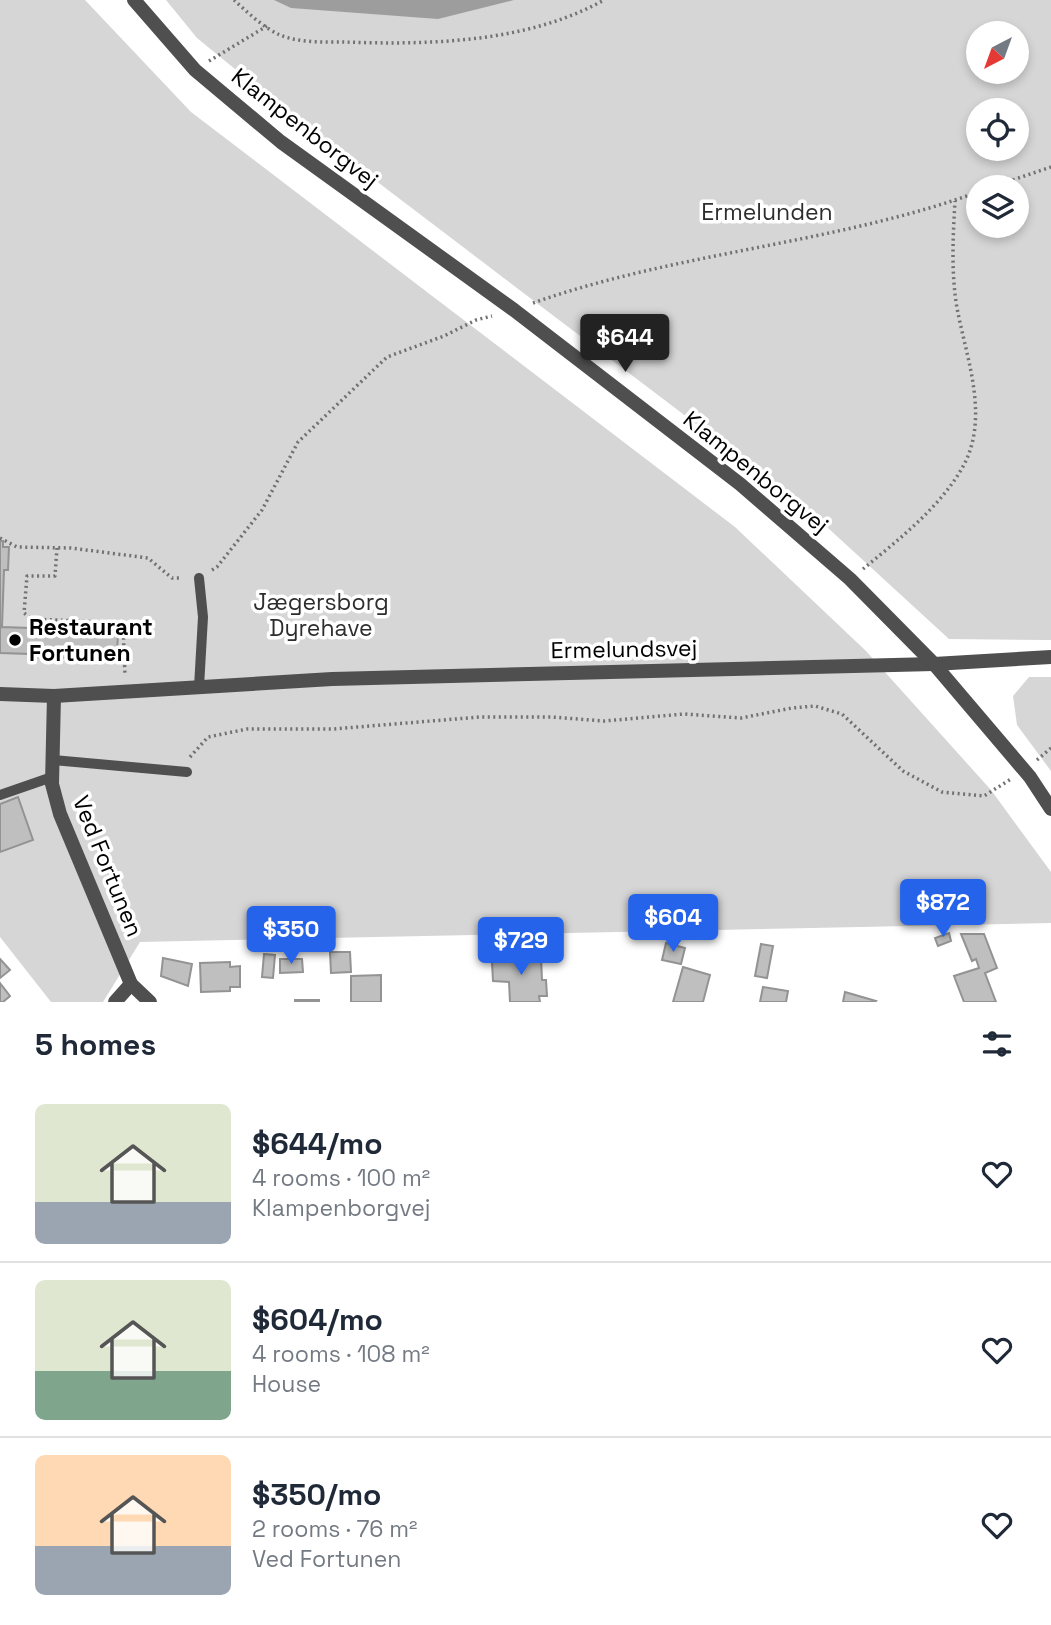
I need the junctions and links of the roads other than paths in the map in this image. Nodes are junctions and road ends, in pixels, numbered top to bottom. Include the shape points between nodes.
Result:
1 (134, 0) edge
2 (199, 578) road end
3 (1051, 657) edge
4 (934, 664) junction
5 (199, 687) junction
6 (0, 694) edge
7 (54, 696) junction
8 (53, 760) junction
9 (182, 771) road end
10 (52, 778) junction
11 (0, 795) edge
12 (1051, 809) edge
13 (131, 984) junction
14 (115, 1002) edge
15 (150, 1002) edge

1 - 4 street, Klampenborgvej via 195,70 281,142 514,310 718,468 850,579
2 - 5 lane via 203,617
3 - 4 street, Ermelundsvej
4 - 5 street, Ermelundsvej via 332,679
4 - 12 street, Klampenborgvej
5 - 7 street
6 - 7 street
7 - 8 street, Ved Fortunen
8 - 9 lane
8 - 10 street, Ved Fortunen
10 - 11 lane
10 - 13 street, Ved Fortunen via 60,814
13 - 14 street
13 - 15 street, Ved Fortunen

